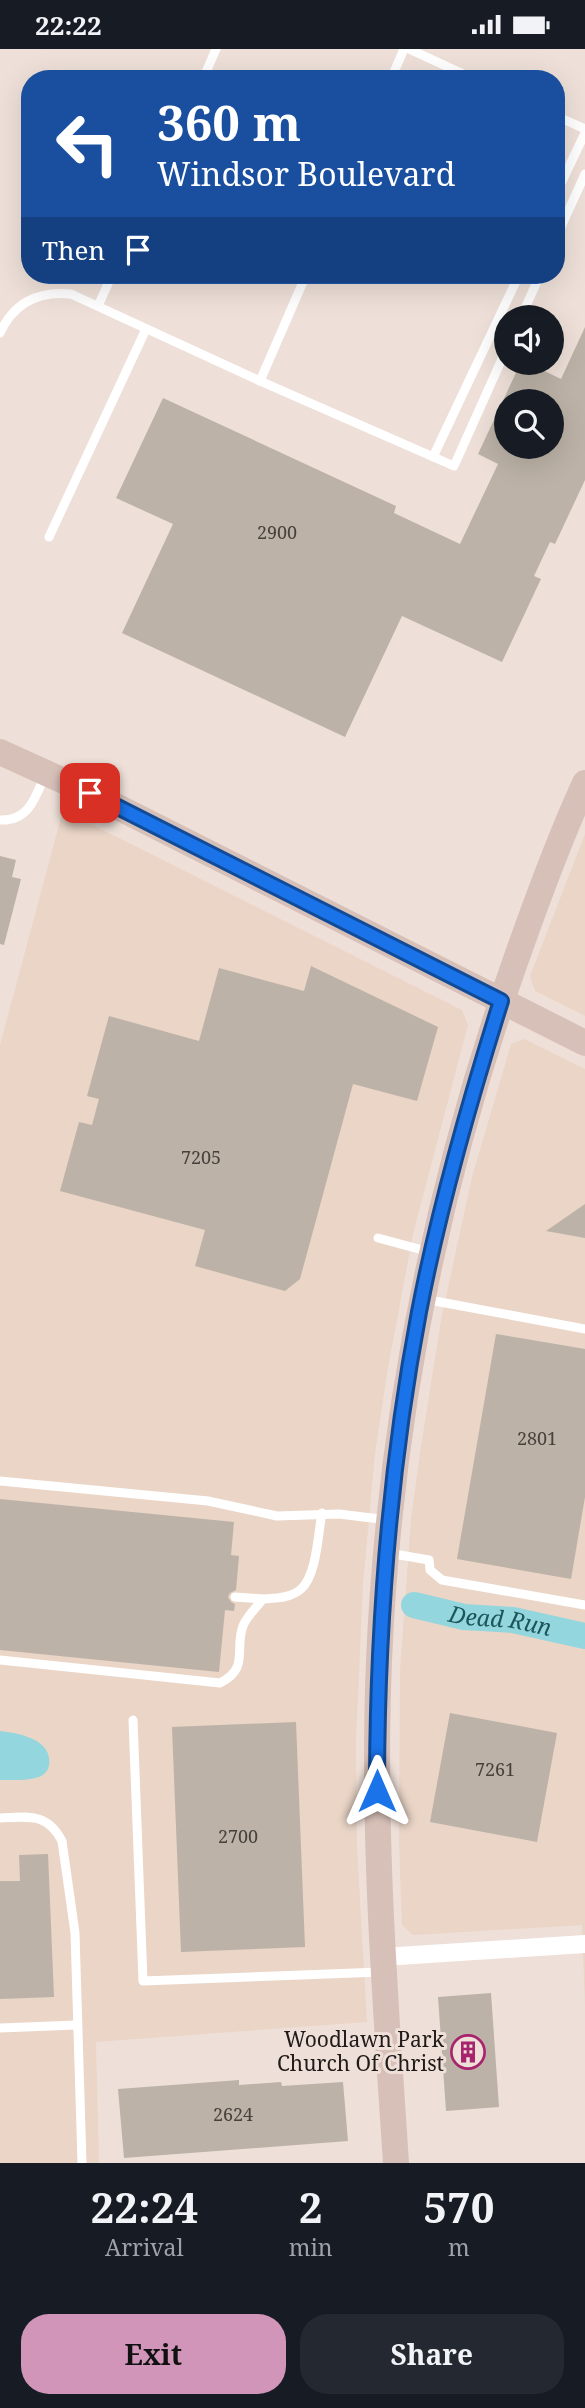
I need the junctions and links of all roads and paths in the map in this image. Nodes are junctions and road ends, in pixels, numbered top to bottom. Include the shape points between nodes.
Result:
1 (216, 49) edge
2 (406, 49) edge
3 (207, 70) edge
4 (396, 70) edge
5 (454, 70) edge
6 (565, 121) edge
7 (585, 131) edge
8 (565, 174) edge
9 (585, 174) edge
10 (565, 218) edge
11 (108, 284) edge
12 (302, 284) edge
13 (515, 284) edge
14 (536, 284) edge
15 (526, 305) edge
16 (98, 306) junction
17 (146, 329) junction
18 (0, 333) edge
19 (495, 375) edge
20 (260, 381) junction
21 (433, 457) junction
22 (49, 537) dead end
23 (0, 752) edge
24 (46, 773) junction
25 (585, 783) edge
26 (0, 820) edge
27 (501, 1001) junction
28 (585, 1043) edge
29 (378, 1238) dead end
30 (432, 1252) junction
31 (422, 1298) junction
32 (585, 1329) edge
33 (0, 1481) edge
34 (322, 1513) junction
35 (390, 1520) junction
36 (387, 1553) junction
37 (235, 1597) dead end
38 (264, 1599) junction
39 (585, 1605) edge
40 (0, 1660) edge
41 (133, 1720) dead end
42 (0, 1818) edge
43 (585, 1944) edge
44 (383, 1964) junction
45 (76, 2025) junction
46 (0, 2028) edge
47 (82, 2163) edge
48 (396, 2163) edge

1 - 3 lane
2 - 4 lane
2 - 5 lane
6 - 7 lane
7 - 8 lane
9 - 10 lane
11 - 16 lane
12 - 20 lane
13 - 21 lane
14 - 15 lane
16 - 17 lane
16 - 18 lane via 71,294 44,294 14,310
17 - 20 lane
17 - 22 lane
19 - 21 lane via 454,466
20 - 21 lane
23 - 24 main road
24 - 26 lane via 29,811
24 - 27 main road
25 - 27 main road
27 - 28 main road
27 - 30 main road via 470,1098
29 - 30 lane
30 - 31 main road
31 - 32 lane
31 - 35 main road
33 - 34 lane via 208,1501 277,1516
34 - 35 lane
34 - 38 lane via 310,1576 301,1589 286,1597
35 - 36 main road
36 - 39 lane via 429,1560 430,1570 442,1580
36 - 44 main road via 377,1739
37 - 38 lane
38 - 40 lane via 243,1626 233,1677 220,1683
41 - 44 lane via 144,1981
42 - 45 lane via 48,1822 62,1841 75,1933
43 - 44 street
44 - 48 main road
45 - 46 lane
45 - 47 lane

